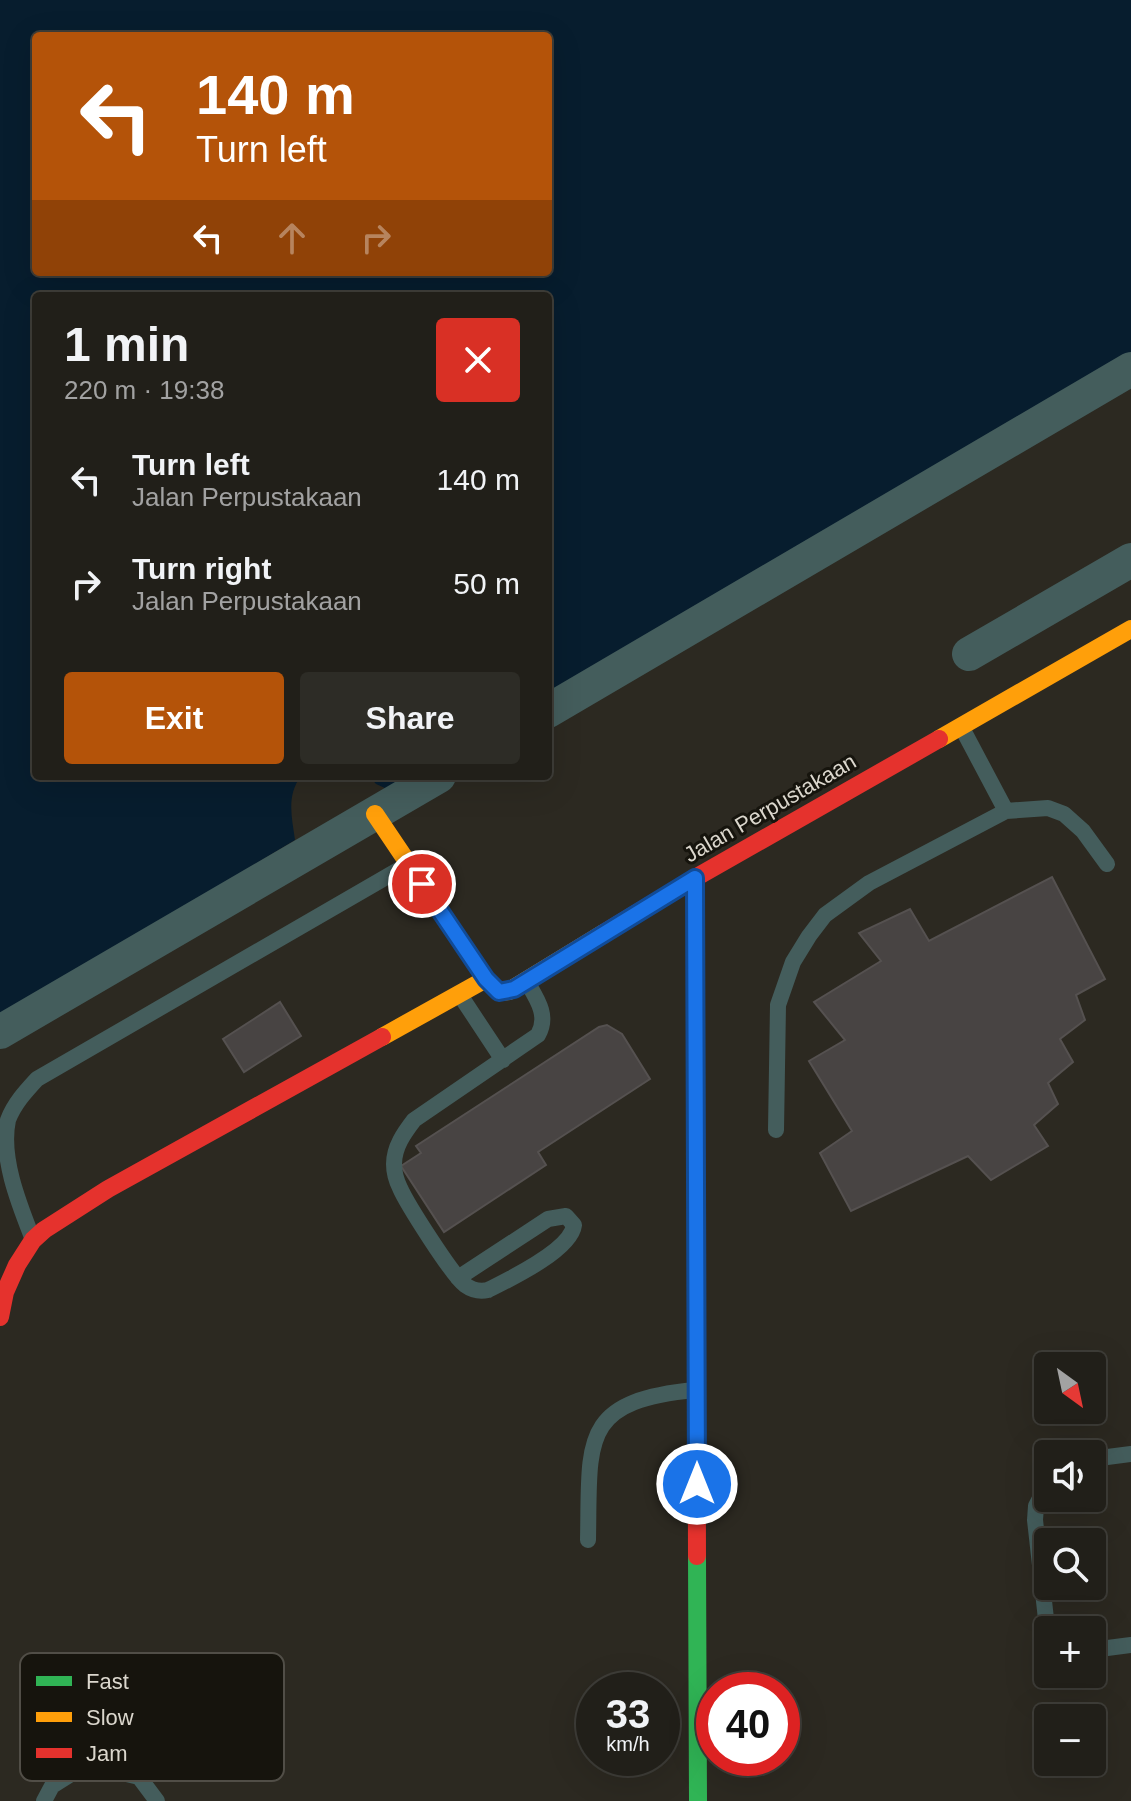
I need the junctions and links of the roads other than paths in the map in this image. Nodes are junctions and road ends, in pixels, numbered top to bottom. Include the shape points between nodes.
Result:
1 (1131, 369) edge
2 (1131, 560) edge
3 (1131, 629) edge
4 (969, 654) dead end
5 (552, 709) edge
6 (962, 727) junction
7 (432, 780) edge
8 (1006, 811) junction
9 (375, 814) junction
10 (408, 864) junction
11 (1107, 864) dead end
12 (695, 878) junction
13 (486, 979) junction
14 (526, 981) junction
15 (459, 994) junction
16 (0, 1032) edge
17 (503, 1060) junction
18 (776, 1130) dead end
19 (33, 1240) junction
20 (458, 1278) junction
21 (0, 1317) edge
22 (697, 1389) junction
23 (1131, 1454) edge
24 (1106, 1457) edge
25 (1036, 1512) edge
26 (588, 1540) dead end
27 (1046, 1616) edge
28 (1131, 1645) edge
29 (1106, 1648) edge
30 (60, 1781) edge
31 (142, 1781) edge
32 (44, 1801) edge
33 (157, 1801) edge
34 (698, 1801) edge

1 - 5 street
2 - 4 street
3 - 6 street, Jalan Perpustakaan
6 - 8 lane
6 - 12 street, Jalan Perpustakaan
7 - 9 street
8 - 11 lane via 1048,808 1064,814
8 - 18 lane via 869,883 825,915 809,936 778,1005
9 - 10 street
9 - 16 street
10 - 13 street
10 - 19 lane via 37,1079 6,1124 5,1156
12 - 14 street, Jalan Perpustakaan
12 - 22 street
13 - 14 street, Jalan Perpustakaan via 499,992
13 - 15 street
14 - 17 lane via 539,1003 541,1029
15 - 17 lane
15 - 19 street via 108,1189
17 - 20 lane via 414,1120 394,1154 400,1188
19 - 21 street via 5,1292
20 - 20 lane via 476,1291 488,1290 562,1246 574,1225 566,1216 548,1219
22 - 26 lane via 636,1399 603,1423 590,1462
22 - 34 street
23 - 24 lane
25 - 27 lane
28 - 29 lane
30 - 32 lane
31 - 33 lane

